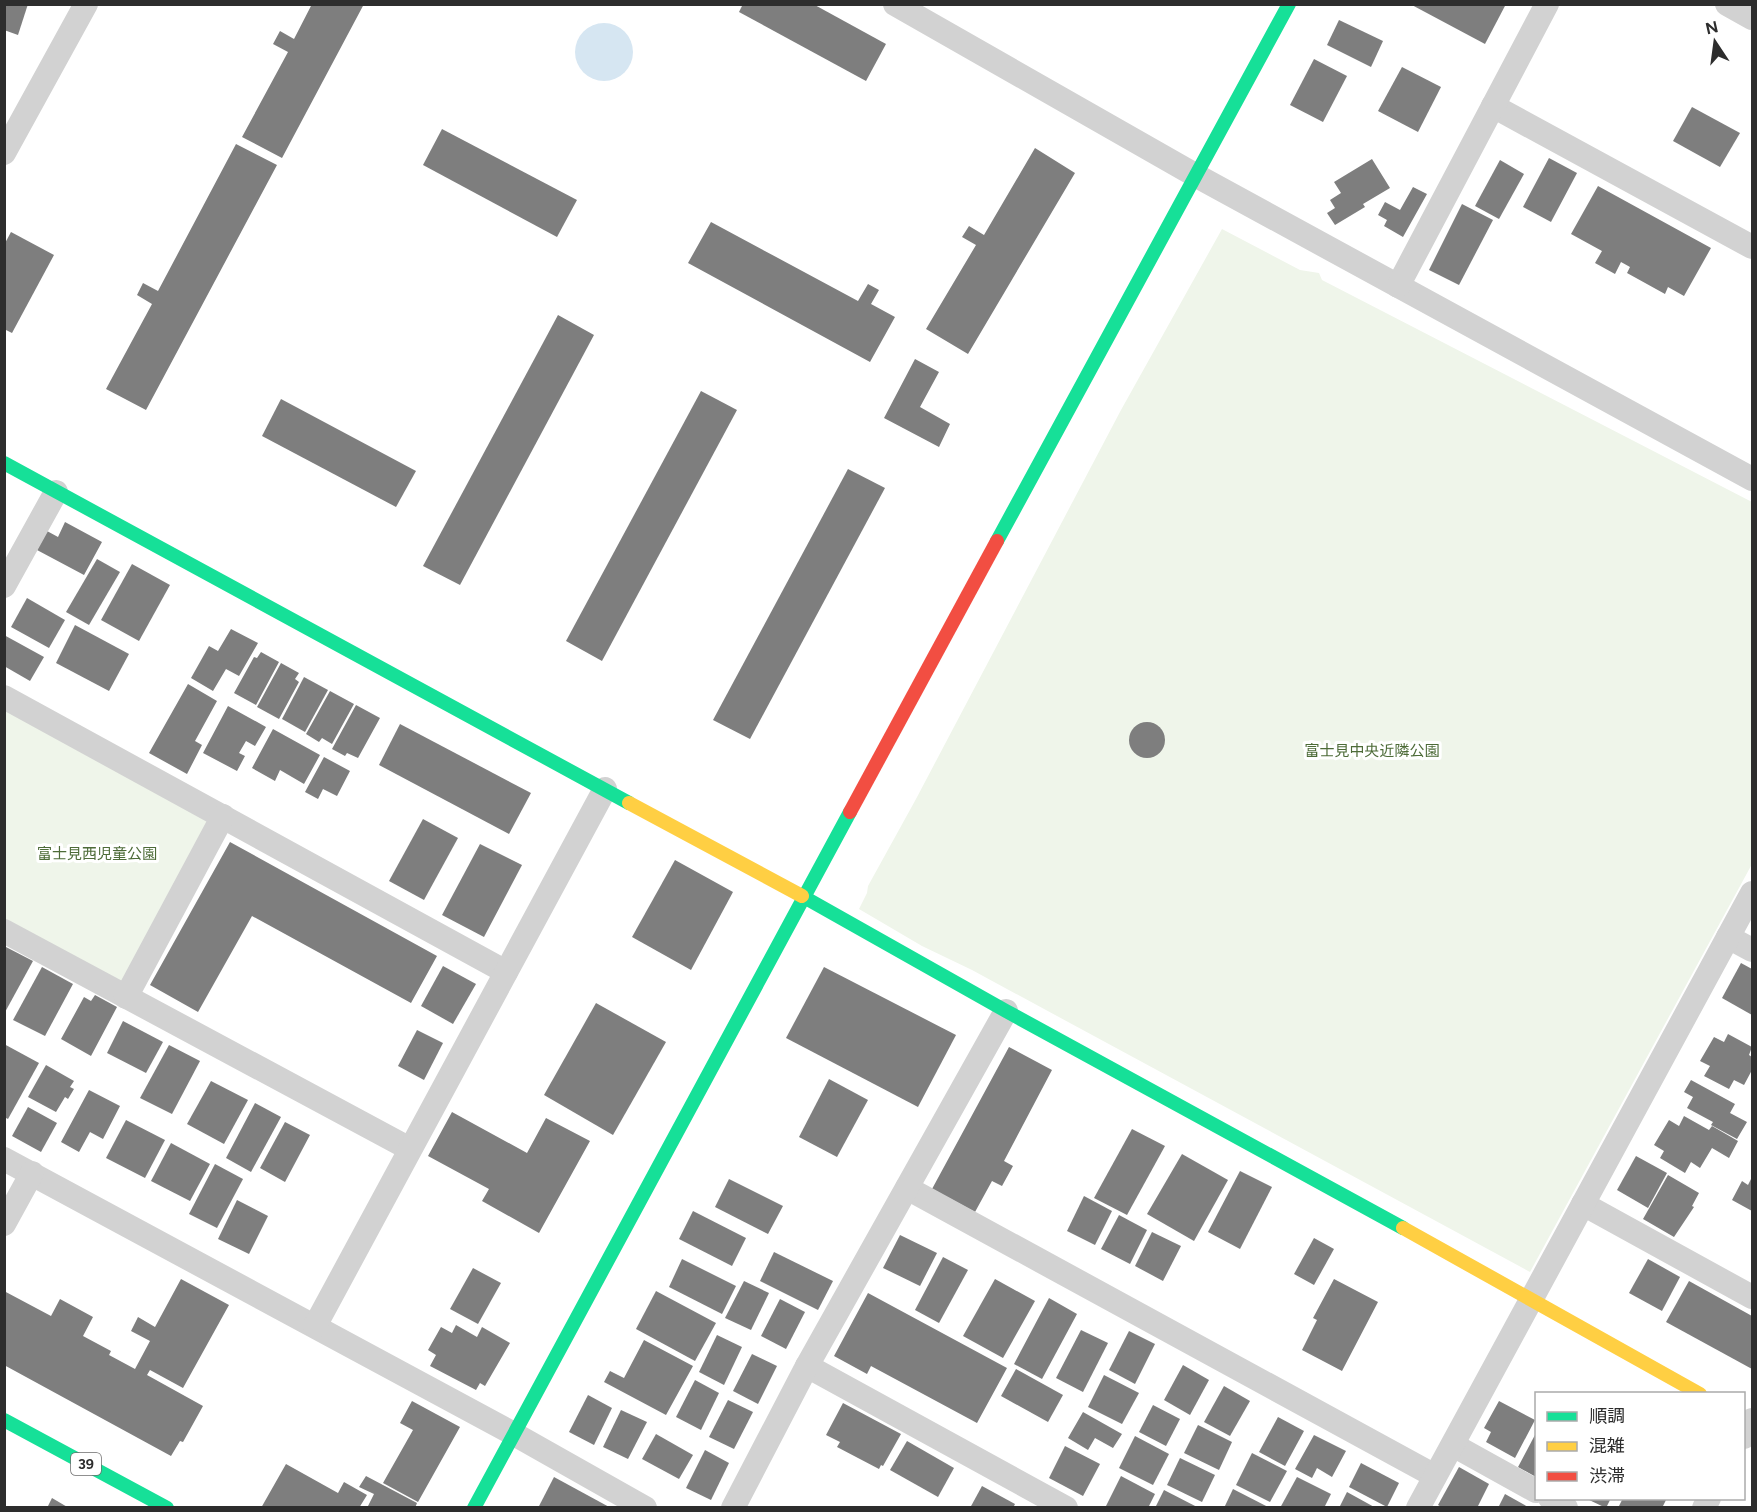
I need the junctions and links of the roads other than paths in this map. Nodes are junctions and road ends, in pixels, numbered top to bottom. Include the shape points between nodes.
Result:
1 (86, 4) edge
2 (895, 4) edge
3 (1289, 4) edge
4 (1547, 4) edge
5 (1727, 4) edge
6 (1752, 18) edge
7 (1493, 106) junction
8 (4, 153) edge
9 (1195, 176) junction
10 (1752, 247) edge
11 (1398, 286) junction
12 (4, 463) edge
13 (1752, 479) edge
14 (56, 492) junction
15 (4, 586) edge
16 (4, 697) edge
17 (604, 789) junction
18 (223, 816) junction
19 (1752, 892) edge
20 (802, 897) junction
21 (4, 931) edge
22 (1728, 937) junction
23 (1752, 950) edge
24 (506, 972) junction
25 (126, 997) junction
26 (1006, 1011) junction
27 (410, 1149) junction
28 (4, 1159) edge
29 (32, 1173) junction
30 (907, 1188) junction
31 (1583, 1204) junction
32 (4, 1224) edge
33 (1752, 1297) edge
34 (1533, 1299) junction
35 (315, 1326) junction
36 (807, 1366) junction
37 (1696, 1392) edge
38 (4, 1420) edge
39 (514, 1434) junction
40 (1452, 1445) junction
41 (1435, 1476) junction
42 (1535, 1490) edge
43 (1553, 1500) edge
44 (167, 1508) edge
45 (474, 1508) edge
46 (645, 1508) edge
47 (733, 1508) edge
48 (1066, 1508) edge
49 (1418, 1508) edge
50 (1566, 1508) edge

1 - 8 street
2 - 9 street
3 - 9 street
4 - 7 street
5 - 6 street
7 - 10 street
7 - 11 street
9 - 11 street
9 - 20 street
11 - 13 street
12 - 14 street
14 - 15 street
14 - 17 street
16 - 18 street
17 - 20 street
17 - 24 street
18 - 24 street
18 - 25 street
19 - 22 street
20 - 26 street
20 - 39 street
21 - 25 street
22 - 23 street
22 - 31 street
24 - 27 street
25 - 27 street
26 - 30 street
26 - 34 street
27 - 35 street
28 - 29 street
29 - 32 street
29 - 35 street
30 - 36 street
30 - 41 street
31 - 33 street
31 - 34 street
34 - 37 street
34 - 40 street
35 - 39 street
36 - 47 street
36 - 48 street
38 - 44 street, 39
39 - 45 street
39 - 46 street
40 - 41 street
40 - 42 street
41 - 49 street
43 - 50 street

